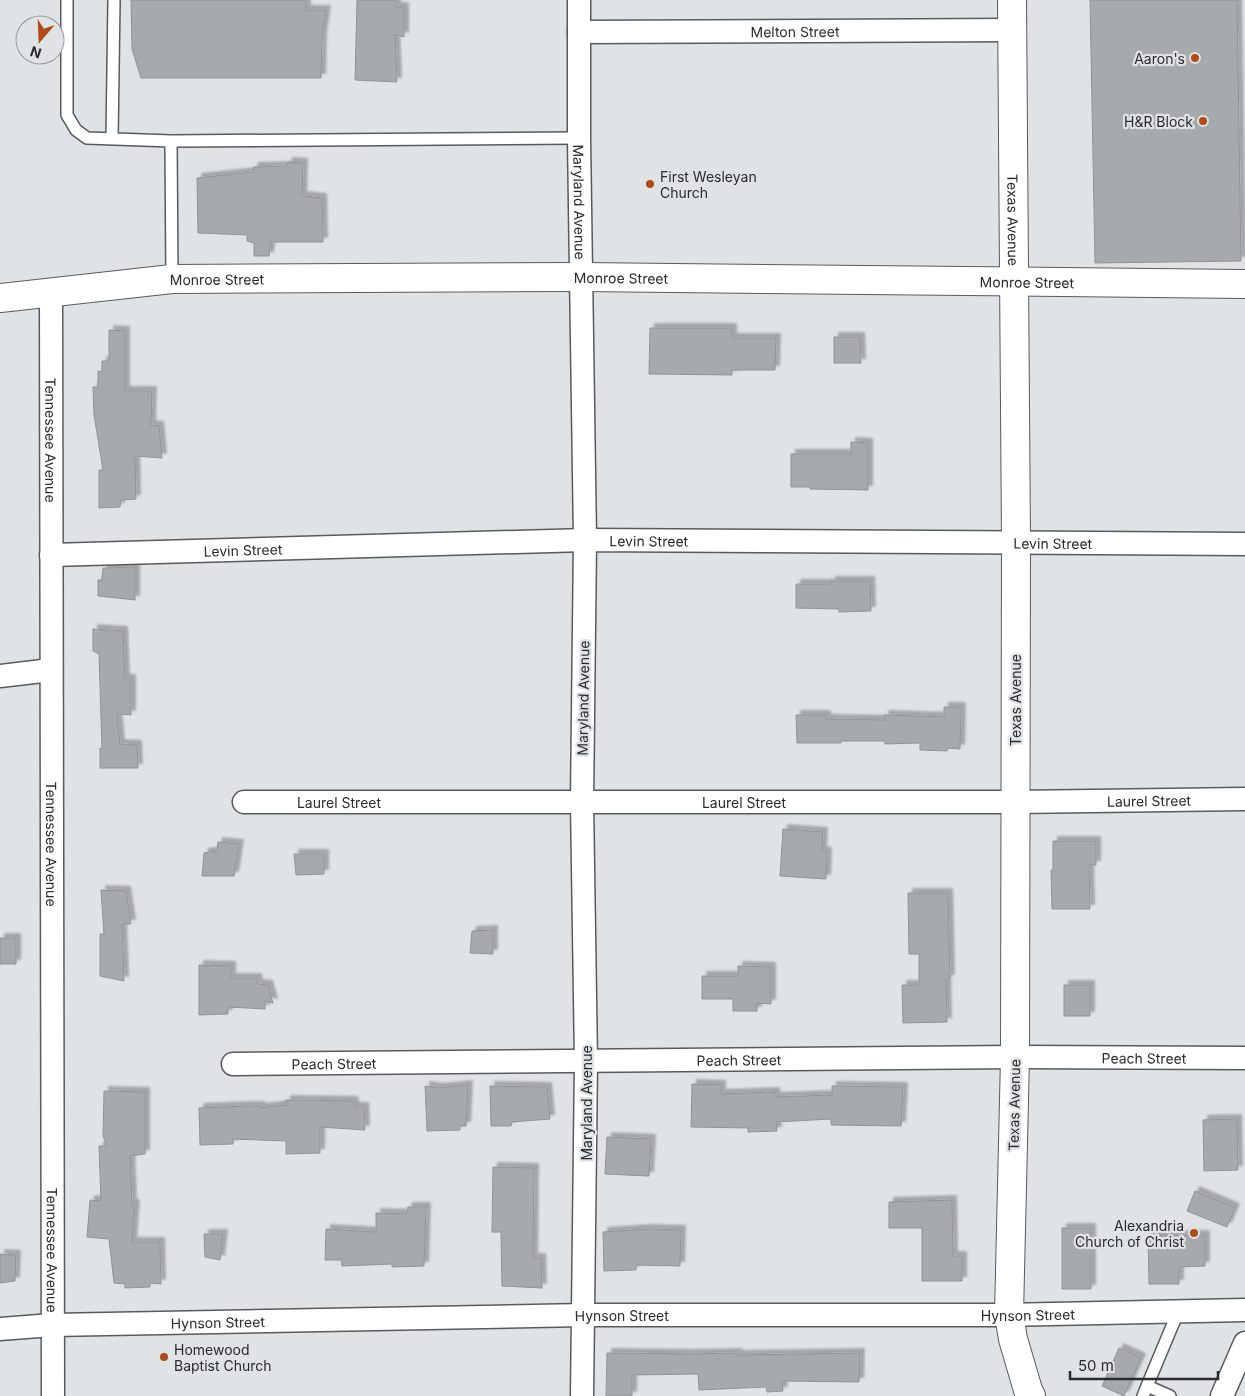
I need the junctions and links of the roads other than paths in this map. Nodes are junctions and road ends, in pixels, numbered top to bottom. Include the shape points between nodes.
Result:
1 (67, 0) edge
2 (114, 0) edge
3 (579, 0) edge
4 (1012, 0) edge
5 (1012, 30) junction
6 (579, 32) junction
7 (579, 138) junction
8 (112, 139) junction
9 (171, 141) junction
10 (582, 277) junction
11 (172, 279) junction
12 (1014, 283) junction
13 (1245, 284) edge
14 (50, 292) junction
15 (0, 298) edge
16 (585, 540) junction
17 (1016, 542) junction
18 (1245, 544) edge
19 (51, 555) junction
20 (51, 670) junction
21 (0, 676) edge
22 (1245, 799) edge
23 (244, 802) dead end
24 (582, 802) junction
25 (1015, 802) junction
26 (1015, 1057) junction
27 (1245, 1058) edge
28 (586, 1061) junction
29 (233, 1064) dead end
30 (1245, 1310) edge
31 (1178, 1312) junction
32 (1009, 1314) junction
33 (584, 1315) junction
34 (52, 1324) junction
35 (0, 1330) edge
36 (1245, 1343) edge
37 (1145, 1391) edge
38 (53, 1396) edge
39 (582, 1396) edge
40 (1031, 1396) edge
41 (1170, 1396) edge
42 (1222, 1396) edge

1 - 8 lane via 67,115 76,130 87,138
2 - 8 lane
3 - 6 street, Maryland Avenue
4 - 5 street, Texas Avenue
5 - 6 street, Melton Street
5 - 12 street, Texas Avenue
6 - 7 street, Maryland Avenue
7 - 9 lane
7 - 10 street, Maryland Avenue
8 - 9 lane
9 - 11 lane
10 - 11 street, Monroe Street
10 - 12 street, Monroe Street
10 - 16 street, Maryland Avenue
11 - 14 street, Monroe Street
12 - 13 street, Monroe Street
12 - 17 street, Texas Avenue
14 - 15 street, Monroe Street
14 - 19 street, Tennessee Avenue
16 - 17 street, Levin Street
16 - 19 street, Levin Street
16 - 24 street, Maryland Avenue
17 - 18 street, Levin Street
17 - 25 street, Texas Avenue
19 - 20 street, Tennessee Avenue
20 - 21 street
20 - 34 street, Tennessee Avenue
22 - 25 street, Laurel Street
23 - 24 street, Laurel Street
24 - 25 street, Laurel Street
24 - 28 street, Maryland Avenue
25 - 26 street, Texas Avenue
26 - 27 street, Peach Street
26 - 28 street, Peach Street
26 - 32 street, Texas Avenue
28 - 29 street, Peach Street
28 - 33 street, Maryland Avenue
30 - 31 street, Hynson Street
31 - 32 street, Hynson Street
31 - 37 lane
32 - 33 street, Hynson Street
32 - 40 street, Texas Avenue via 1013,1339
33 - 34 street, Hynson Street
33 - 39 street, Maryland Avenue
34 - 35 street, Hynson Street
34 - 38 street, Tennessee Avenue
36 - 42 street
37 - 41 lane

